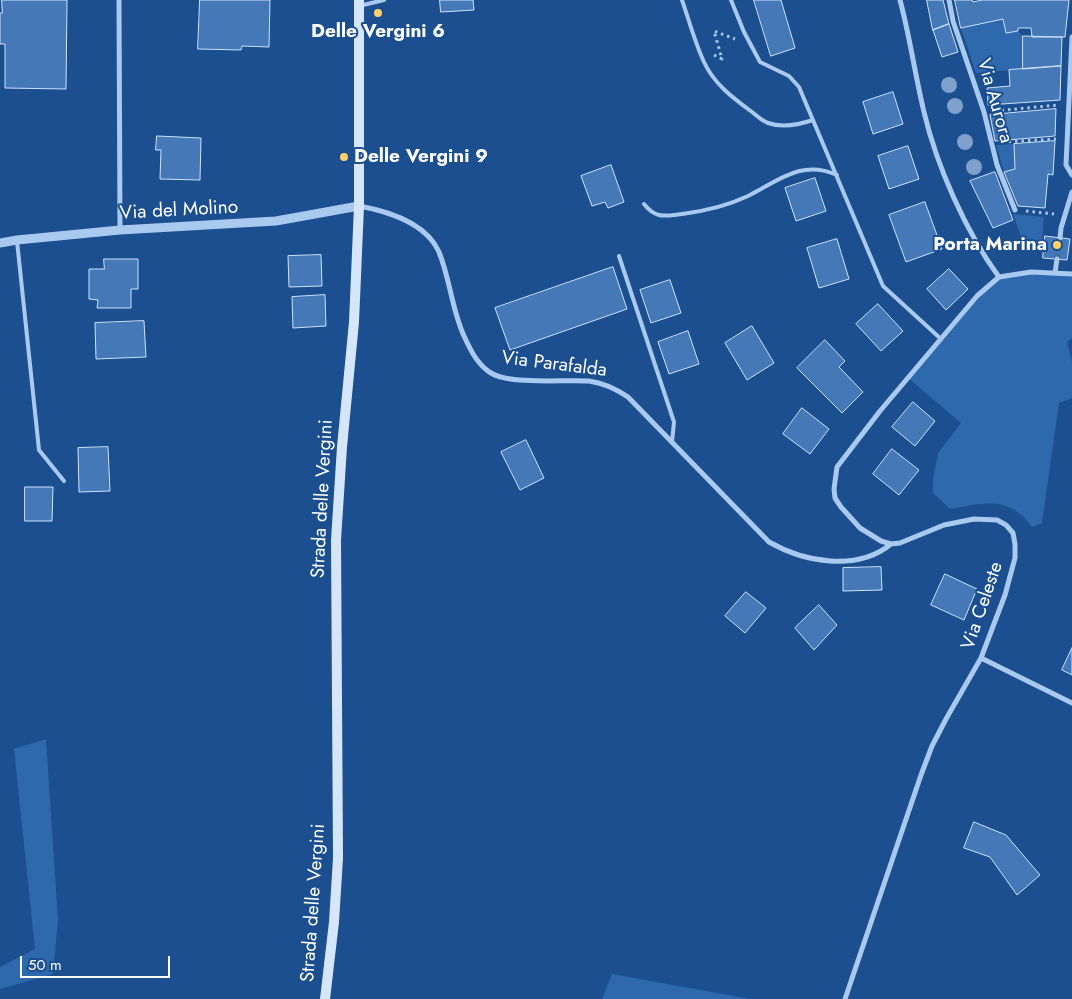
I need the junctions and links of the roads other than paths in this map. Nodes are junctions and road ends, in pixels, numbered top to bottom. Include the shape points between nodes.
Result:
1 (118, 0) edge
2 (384, 0) edge
3 (682, 0) edge
4 (732, 0) edge
5 (900, 0) edge
6 (949, 0) edge
7 (359, 3) edge
8 (1072, 37) edge
9 (813, 120) junction
10 (837, 175) junction
11 (1072, 175) edge
12 (1072, 192) edge
13 (644, 204) dead end
14 (1070, 205) edge
15 (359, 206) junction
16 (1014, 210) dead end
17 (120, 230) junction
18 (1060, 238) tunnel mouth
19 (17, 240) junction
20 (0, 243) edge
21 (619, 256) dead end
22 (1057, 259) tunnel mouth
23 (1055, 273) junction
24 (1072, 274) edge
25 (999, 277) junction
26 (941, 340) junction
27 (672, 442) junction
28 (64, 481) dead end
29 (891, 544) junction
30 (981, 658) junction
31 (1072, 703) edge
32 (325, 999) edge
33 (845, 999) edge

1 - 17 street
2 - 7 lane
3 - 9 lane via 704,63 730,96 764,122 789,126
4 - 9 lane via 760,62 789,76 799,87
5 - 25 street via 934,145 948,184 974,237
6 - 16 street, Via Aurora via 984,112 997,166
7 - 15 main road, Strada delle Vergini
8 - 11 street via 1066,165
9 - 10 lane
10 - 13 lane via 824,169 790,174 748,196 704,211 662,217 650,212
10 - 26 lane via 883,286
12 - 14 street
14 - 18 street
15 - 17 street, Via del Molino via 276,221
15 - 27 street, Via Parafalda via 400,217 427,236 438,251 461,329 472,354 489,372 531,381 590,381 610,386 628,397
15 - 32 main road, Strada delle Vergini via 354,322 336,540 338,858
17 - 19 street, Via del Molino
19 - 20 street, Via del Molino
19 - 28 lane via 39,450
21 - 27 lane via 674,422
22 - 23 street
23 - 24 street
23 - 25 street via 1031,272
25 - 26 street via 978,296
26 - 29 street via 880,411 848,452 834,477 835,498 849,518 870,534
27 - 29 street, Via Parafalda via 759,532 783,550 810,559 845,561 870,556
29 - 30 street, Via Celeste via 959,521 987,519 1006,525 1015,544 1012,575
30 - 31 street
30 - 33 street, Via Celeste via 946,719 924,768

